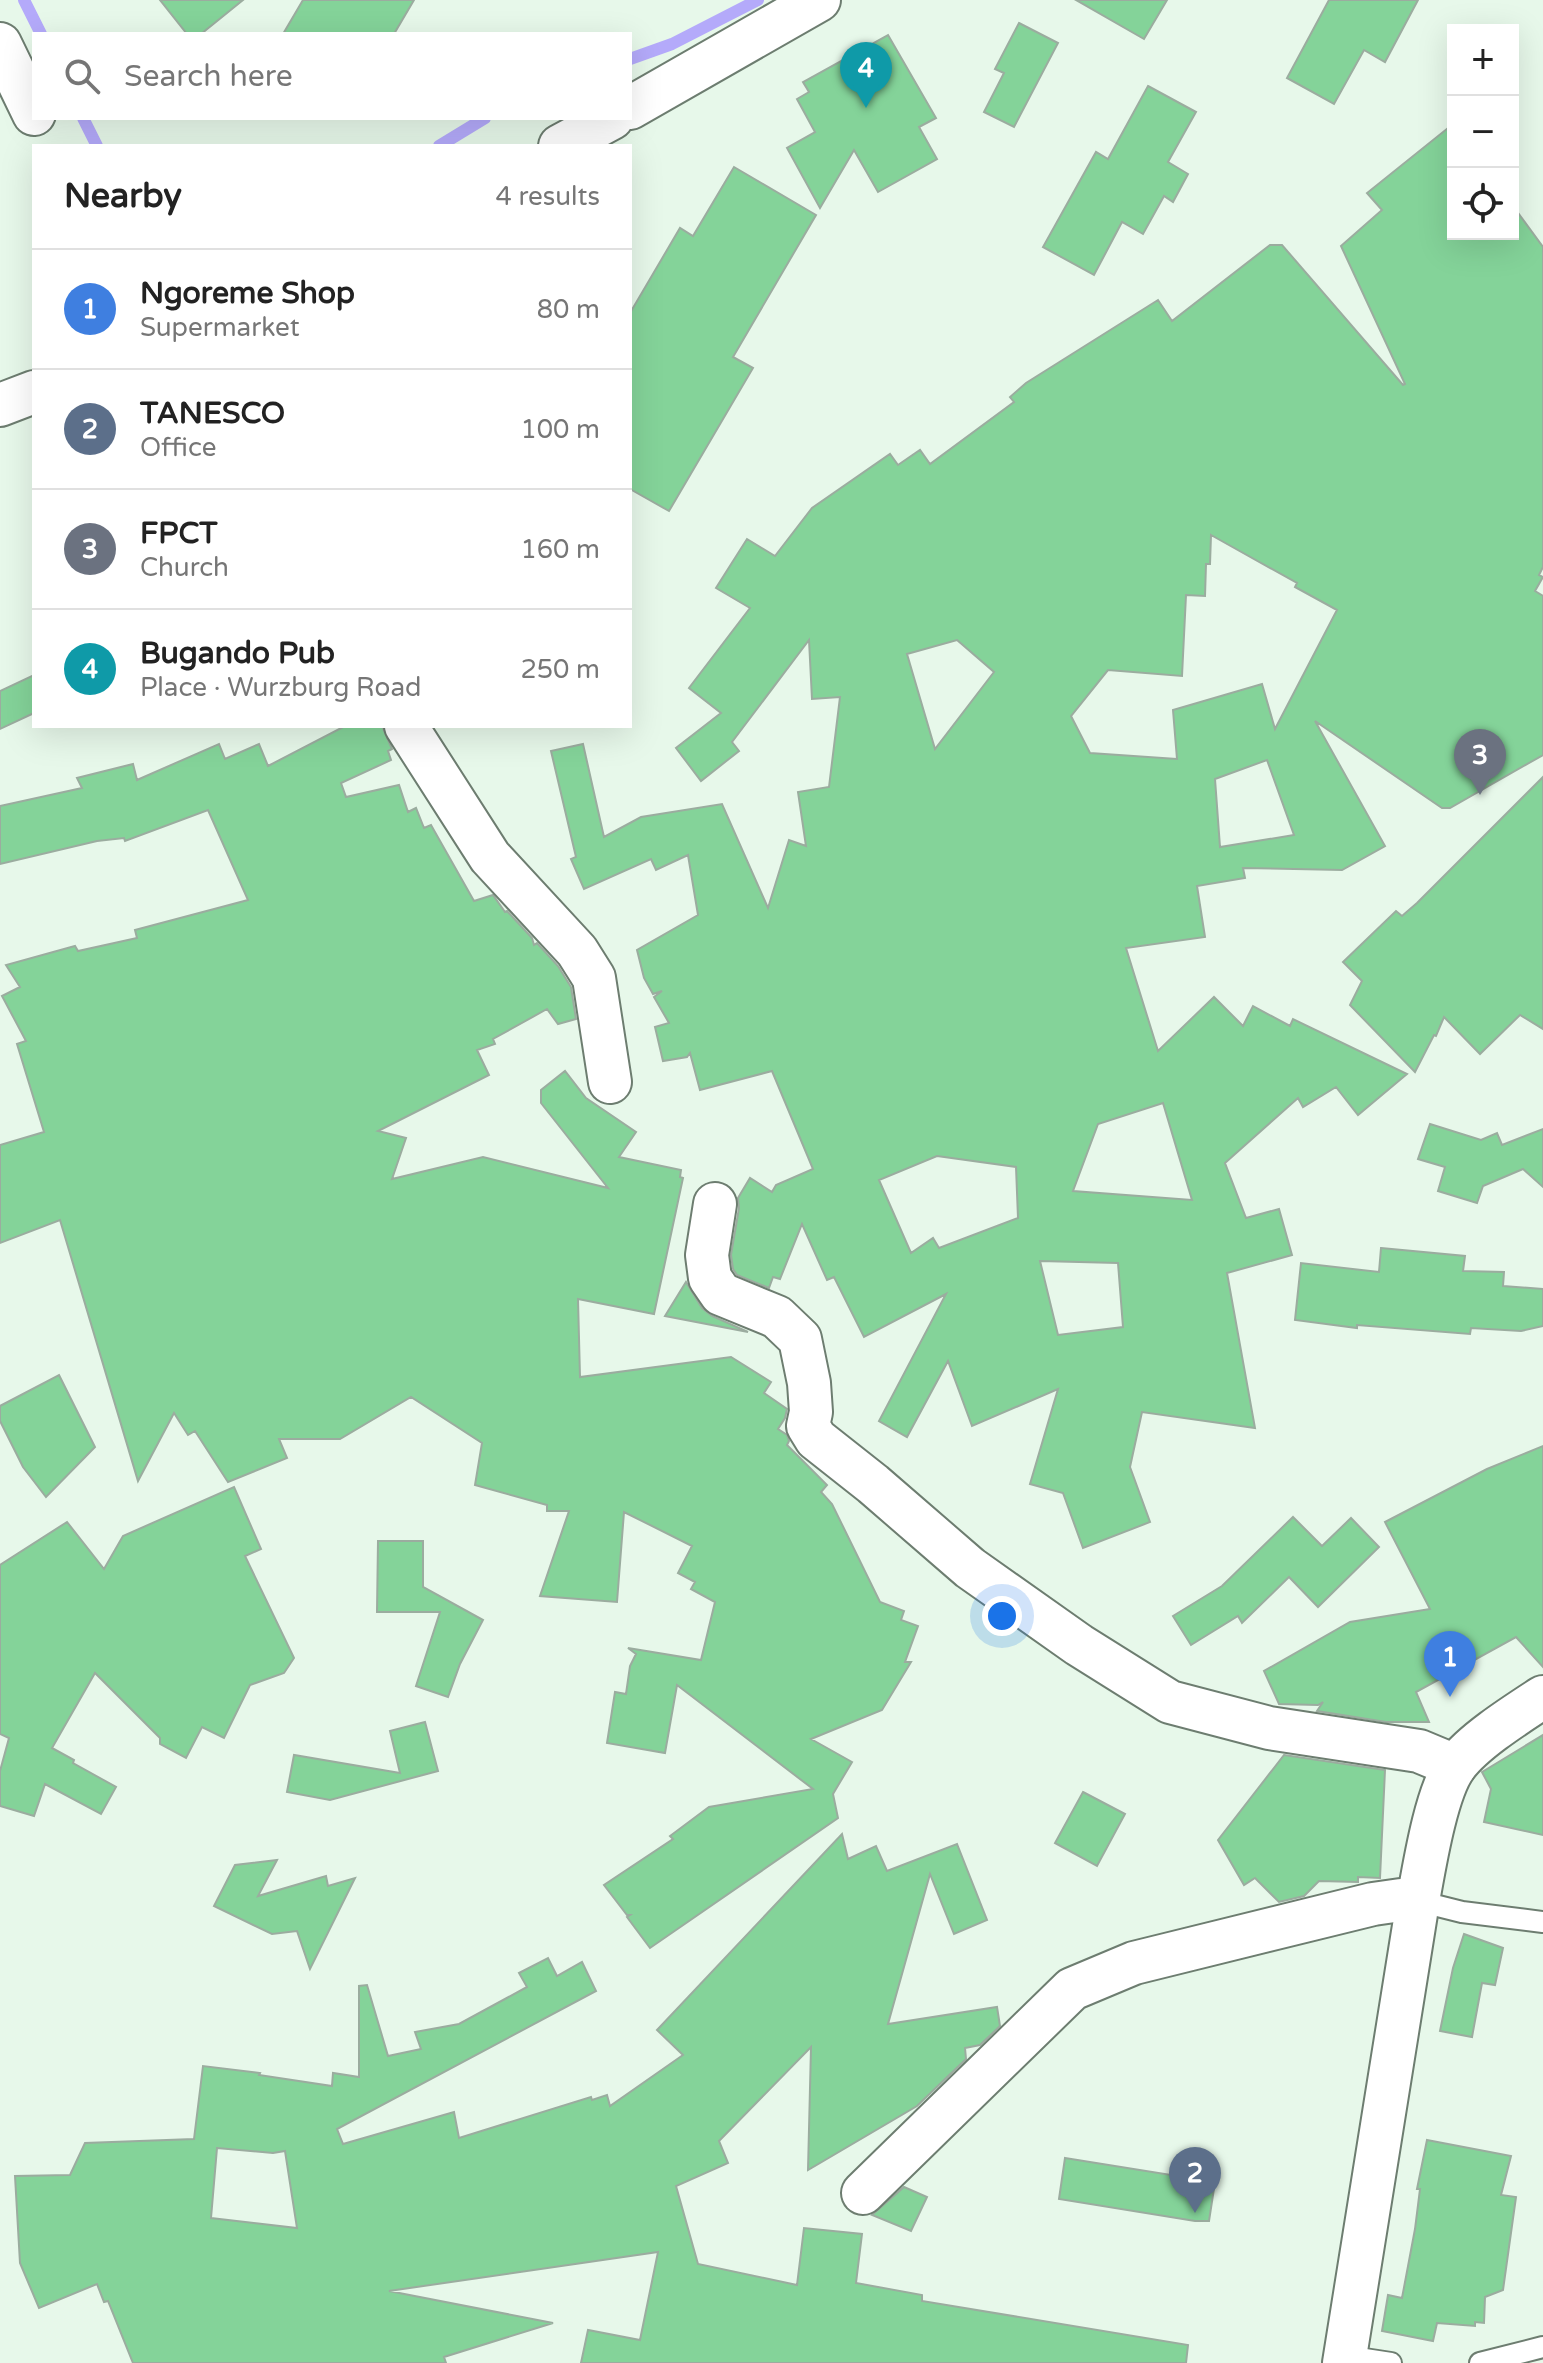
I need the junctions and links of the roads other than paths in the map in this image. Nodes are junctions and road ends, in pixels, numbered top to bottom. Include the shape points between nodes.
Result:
1 (819, 0) edge
2 (0, 44) edge
3 (632, 107) edge
4 (32, 110) edge
5 (37, 120) edge
6 (608, 120) edge
7 (48, 144) edge
8 (564, 144) edge
9 (32, 393) edge
10 (0, 405) edge
11 (407, 728) edge
12 (610, 1082) dead end
13 (715, 1204) dead end
14 (1543, 1697) edge
15 (1455, 1766) junction
16 (1418, 1901) junction
17 (1543, 1922) edge
18 (863, 2193) dead end
19 (1543, 2347) edge
20 (1345, 2359) edge
21 (1391, 2363) edge
22 (1480, 2363) edge

1 - 3 street
2 - 4 street
5 - 7 street
6 - 8 street
9 - 10 street
11 - 12 street via 490,857 577,951 594,978
13 - 15 street via 707,1255 710,1278 721,1294 777,1317 800,1339 809,1383 808,1426 816,1439 970,1568 1170,1702 1269,1728 1419,1751
14 - 15 street via 1498,1727
15 - 16 street via 1427,1850
16 - 17 lane
16 - 18 street via 1373,1904 1134,1963 1072,1989
16 - 20 street
19 - 22 lane
20 - 21 lane

